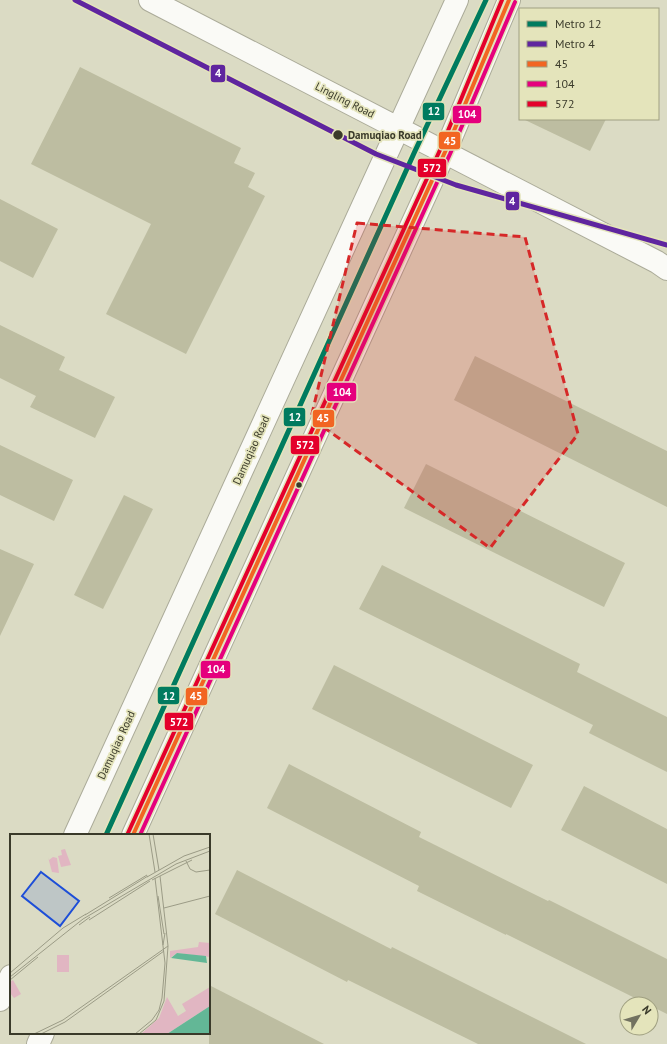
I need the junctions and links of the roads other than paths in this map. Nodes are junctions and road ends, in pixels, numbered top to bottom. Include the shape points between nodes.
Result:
1 (150, 0) edge
2 (457, 0) edge
3 (509, 0) edge
4 (398, 128) junction
5 (445, 152) junction
6 (667, 270) edge
7 (75, 834) edge
8 (133, 834) edge
9 (10, 978) edge
10 (0, 1000) edge
11 (43, 1034) edge
12 (38, 1044) edge

1 - 4 street, Lingling Road
2 - 4 street, Damuqiao Road
3 - 5 street
4 - 5 street, Lingling Road
4 - 7 street, Damuqiao Road
5 - 6 street, Lingling Road via 657,262
5 - 8 street
9 - 10 street
11 - 12 street

